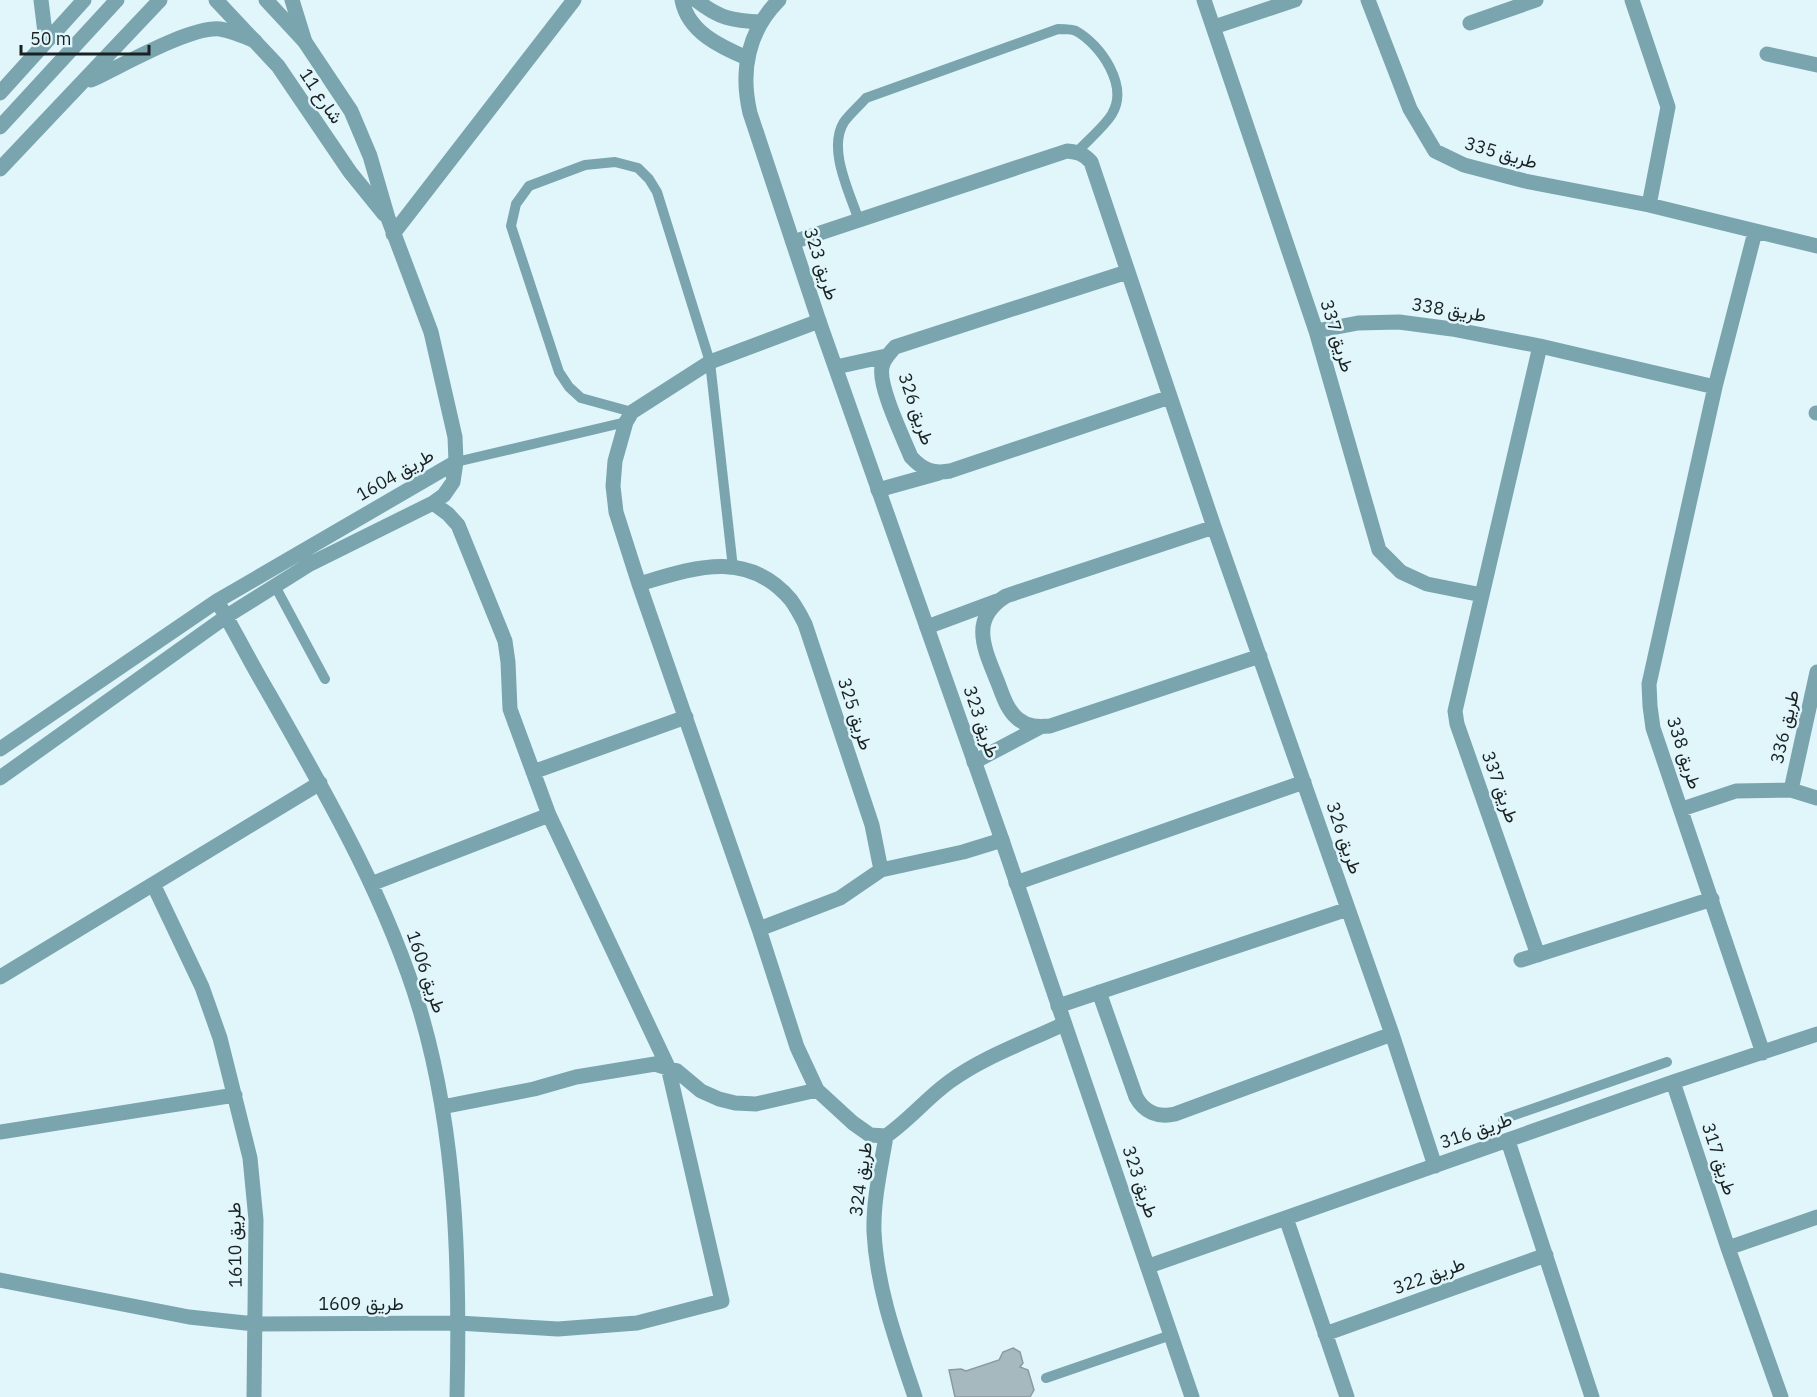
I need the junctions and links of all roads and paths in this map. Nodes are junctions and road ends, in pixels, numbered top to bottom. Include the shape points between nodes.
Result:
1 (117, 0) edge
2 (160, 0) edge
3 (216, 0) edge
4 (266, 0) edge
5 (292, 0) edge
6 (574, 0) edge
7 (682, 0) edge
8 (696, 0) edge
9 (779, 0) edge
10 (1204, 0) edge
11 (1295, 0) edge
12 (1368, 0) edge
13 (1536, 0) edge
14 (1632, 0) edge
15 (42, 1) edge
16 (79, 5) edge
17 (761, 22) junction
18 (1470, 23) dead end
19 (1214, 27) junction
20 (46, 41) junction
21 (255, 41) junction
22 (305, 42) junction
23 (1767, 54) dead end
24 (747, 58) junction
25 (1817, 65) edge
26 (82, 84) junction
27 (0, 93) edge
28 (0, 127) edge
29 (1077, 152) junction
30 (0, 169) edge
31 (1649, 206) junction
32 (388, 219) junction
33 (859, 221) junction
34 (1755, 232) junction
35 (393, 234) junction
36 (793, 242) junction
37 (1817, 246) edge
38 (1128, 272) junction
39 (819, 321) junction
40 (1316, 331) junction
41 (1540, 346) junction
42 (886, 357) junction
43 (710, 362) junction
44 (836, 367) junction
45 (1715, 387) junction
46 (1170, 397) junction
47 (629, 417) junction
48 (456, 462) junction
49 (939, 473) junction
50 (879, 490) junction
51 (433, 503) junction
52 (1214, 527) junction
53 (733, 568) junction
54 (639, 584) junction
55 (275, 586) junction
56 (1482, 595) junction
57 (217, 601) junction
58 (998, 601) junction
59 (226, 616) junction
60 (927, 627) junction
61 (1260, 656) junction
62 (1817, 672) edge
63 (325, 679) dead end
64 (686, 717) junction
65 (1040, 727) junction
66 (0, 748) edge
67 (974, 762) junction
68 (533, 772) junction
69 (0, 778) edge
70 (1304, 782) junction
71 (320, 783) junction
72 (1791, 790) junction
73 (1817, 798) edge
74 (1682, 809) junction
75 (549, 814) junction
76 (1002, 840) junction
77 (881, 870) junction
78 (1016, 883) junction
79 (371, 884) junction
80 (154, 886) junction
81 (1712, 899) junction
82 (1348, 909) junction
83 (759, 929) junction
84 (1538, 955) junction
85 (1521, 960) dead end
86 (0, 977) edge
87 (1099, 992) junction
88 (1058, 1006) junction
89 (1064, 1024) junction
90 (1392, 1034) junction
91 (1817, 1034) edge
92 (1763, 1053) junction
93 (1667, 1062) dead end
94 (668, 1067) junction
95 (1673, 1082) junction
96 (817, 1090) junction
97 (236, 1095) junction
98 (442, 1107) junction
99 (1503, 1119) dead end
100 (0, 1132) edge
101 (886, 1136) junction
102 (1508, 1141) junction
103 (1435, 1166) junction
104 (1817, 1217) edge
105 (1286, 1218) junction
106 (1728, 1248) junction
107 (1546, 1255) junction
108 (1149, 1266) junction
109 (0, 1280) edge
110 (458, 1323) junction
111 (255, 1324) junction
112 (1324, 1334) junction
113 (1171, 1335) junction
114 (1046, 1378) dead end
115 (254, 1397) edge
116 (457, 1397) edge
117 (915, 1397) edge
118 (1192, 1397) edge
119 (1347, 1397) edge
120 (1592, 1397) edge
121 (1781, 1397) edge

1 - 28 street
2 - 26 street
3 - 21 street, شارع 11
4 - 22 street, شارع 11
5 - 22 street
6 - 35 street
7 - 24 street via 690,20 703,34
8 - 17 street via 710,11 735,21
9 - 17 street, طريق 323
10 - 19 street, طريق 337
11 - 19 street
12 - 31 street, طريق 335 via 1410,109 1435,151 1464,165 1505,176
13 - 18 street
14 - 31 street via 1668,107
15 - 16 street via 57,11
15 - 20 street
16 - 20 street
17 - 24 street, طريق 323
19 - 40 street, طريق 337
20 - 27 street
21 - 26 street via 219,29 194,32
21 - 32 street, شارع 11 via 278,66 350,172
22 - 32 street, شارع 11 via 351,111 370,156
23 - 25 street
24 - 36 street, طريق 323 via 745,86 750,113
26 - 30 street
29 - 33 street via 1067,151
29 - 33 lane via 1112,114 1117,81 1096,48 1075,30 1058,29 866,98 844,122 837,151
29 - 38 street, طريق 326 via 1091,162
31 - 34 street, طريق 335
32 - 35 street, شارع 11
33 - 36 street
34 - 37 street, طريق 335
34 - 45 street, طريق 338
35 - 48 street, شارع 11 via 431,332 455,437
36 - 39 street, طريق 323
38 - 42 street, طريق 326 via 895,347
38 - 46 street, طريق 326
39 - 43 street
39 - 44 street, طريق 323
40 - 41 street, طريق 338 via 1358,323 1399,322
40 - 56 street, طريق 337 via 1379,550 1401,572 1427,584
41 - 45 street, طريق 338
41 - 56 street, طريق 337
42 - 44 street
42 - 49 street, طريق 326 via 882,367 884,388 911,457 919,466
43 - 47 street
43 - 47 lane via 657,192 638,168 615,162 585,165 529,186 516,204 511,226 559,372 581,398
43 - 53 lane
44 - 50 street, طريق 323
45 - 74 street, طريق 338 via 1649,684 1653,728
46 - 49 street
46 - 52 street, طريق 326
47 - 48 lane
47 - 54 street via 615,461 613,486 616,512
48 - 51 street, طريق 1604 via 453,482
48 - 57 street, طريق 1604
49 - 50 street
50 - 60 street, طريق 323
51 - 55 street, طريق 1604 via 310,564
51 - 68 street via 458,525 505,641 510,709
52 - 58 street
52 - 61 street, طريق 326
53 - 54 street, طريق 325 via 717,565 689,569
53 - 77 street, طريق 325 via 745,569 770,581 791,600 805,624 872,825
54 - 64 street
55 - 59 street, طريق 1604
55 - 63 lane
56 - 84 street, طريق 337 via 1455,711 1457,724
57 - 59 street, طريق 1606
57 - 66 street, طريق 1604
58 - 60 street
58 - 65 street via 985,617 985,648 1007,707 1021,722
59 - 69 street, طريق 1604
59 - 71 street, طريق 1606
60 - 67 street, طريق 323
61 - 65 street
61 - 70 street, طريق 326
62 - 72 street, طريق 336
64 - 68 street
64 - 83 street
65 - 67 street
67 - 76 street, طريق 323
68 - 75 street
70 - 78 street
70 - 82 street, طريق 326
71 - 79 street, طريق 1606
71 - 80 street
72 - 73 street, طريق 336
72 - 74 street, طريق 336 via 1736,791
74 - 81 street, طريق 338
75 - 79 street
75 - 94 street
76 - 77 street
76 - 78 street, طريق 323
77 - 83 street via 840,898
78 - 88 street, طريق 323
79 - 98 street, طريق 1606 via 420,1012
80 - 86 street
80 - 97 street, طريق 1610 via 202,987
81 - 84 street
81 - 92 street, طريق 338
82 - 87 street
82 - 90 street, طريق 326
83 - 96 street via 797,1047
84 - 85 street
87 - 88 street
87 - 90 street via 1136,1097 1145,1109 1160,1116 1175,1114
88 - 89 street, طريق 323
89 - 101 street, طريق 324 via 949,1081
89 - 108 street, طريق 323
90 - 103 street, طريق 326
91 - 92 street, طريق 316
92 - 95 street, طريق 316
93 - 99 lane
94 - 96 street via 719,1100 735,1103 756,1104
94 - 98 street via 642,1065
94 - 110 street, طريق 1609 via 722,1301 637,1323 558,1329
95 - 102 street, طريق 316
95 - 106 street, طريق 317
96 - 101 street via 870,1135
97 - 100 street
97 - 111 street, طريق 1610 via 250,1158 256,1220
98 - 110 street, طريق 1606 via 450,1162
101 - 117 street, طريق 324 via 874,1230 878,1276
102 - 103 street, طريق 316
102 - 107 street
103 - 105 street, طريق 316
104 - 106 street
105 - 108 street, طريق 316
105 - 112 street
106 - 121 street, طريق 317
107 - 112 street, طريق 322
107 - 120 street
108 - 113 street, طريق 323
109 - 111 street, طريق 1609 via 189,1317
110 - 111 street, طريق 1609
110 - 116 street, طريق 1606
111 - 115 street, طريق 1610
112 - 119 street
113 - 114 lane
113 - 118 street, طريق 323

